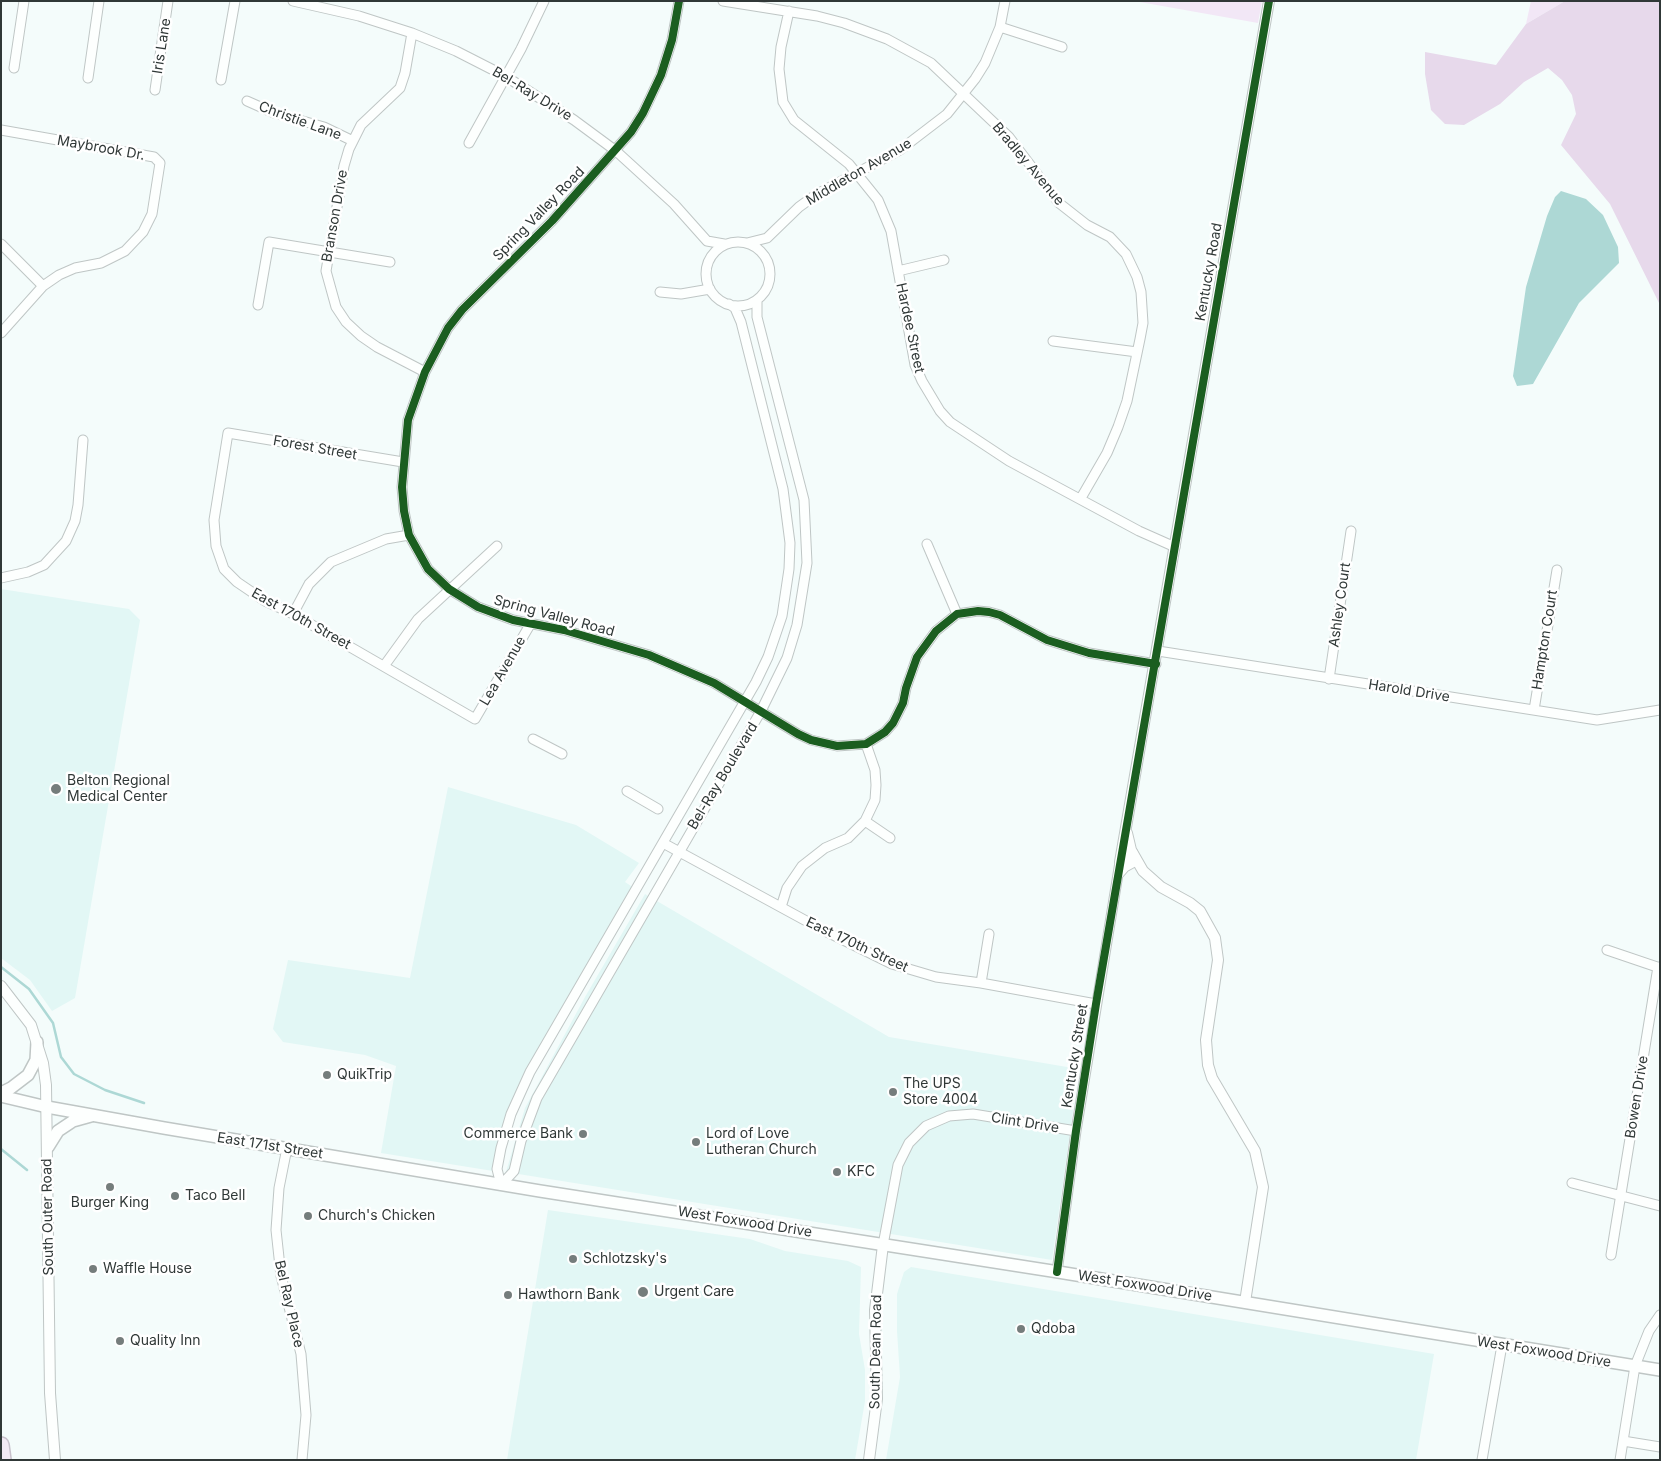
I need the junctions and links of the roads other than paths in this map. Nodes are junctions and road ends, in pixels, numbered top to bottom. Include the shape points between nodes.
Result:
1 (24, 1) edge
2 (99, 1) edge
3 (168, 1) edge
4 (235, 1) edge
5 (293, 1) edge
6 (544, 1) edge
7 (679, 1) edge
8 (723, 1) edge
9 (1005, 1) edge
10 (1269, 1) edge
11 (321, 4) edge
12 (788, 11) junction
13 (1000, 27) junction
14 (412, 33) junction
15 (1062, 47) dead end
16 (14, 68) dead end
17 (505, 76) junction
18 (88, 78) dead end
19 (221, 80) dead end
20 (155, 90) dead end
21 (964, 94) junction
22 (247, 101) dead end
23 (1, 130) edge
24 (353, 141) junction
25 (469, 143) dead end
26 (616, 151) junction
27 (858, 173) junction
28 (767, 238) junction
29 (707, 241) junction
30 (747, 243) junction
31 (1, 244) edge
32 (724, 244) junction
33 (329, 252) junction
34 (708, 260) junction
35 (944, 260) dead end
36 (390, 262) dead end
37 (768, 262) junction
38 (898, 272) junction
39 (43, 286) junction
40 (710, 289) junction
41 (660, 292) dead end
42 (756, 301) junction
43 (729, 304) junction
44 (258, 305) dead end
45 (1, 334) edge
46 (1053, 342) dead end
47 (1137, 352) junction
48 (425, 372) junction
49 (228, 433) joint
50 (83, 440) dead end
51 (403, 462) junction
52 (1081, 498) junction
53 (806, 519) junction
54 (788, 520) junction
55 (1351, 531) dead end
56 (409, 535) junction
57 (928, 544) dead end
58 (497, 546) dead end
59 (1175, 548) junction
60 (1557, 570) dead end
61 (1, 578) edge
62 (449, 589) junction
63 (294, 614) junction
64 (957, 614) junction
65 (530, 623) junction
66 (1158, 651) junction
67 (1156, 664) junction
68 (384, 666) junction
69 (1329, 678) junction
70 (745, 701) junction
71 (1534, 710) junction
72 (1660, 710) edge
73 (761, 711) junction
74 (476, 720) joint
75 (533, 739) dead end
76 (866, 744) junction
77 (562, 754) dead end
78 (627, 791) dead end
79 (658, 809) dead end
80 (866, 821) junction
81 (1126, 829) junction
82 (890, 838) dead end
83 (663, 843) junction
84 (678, 852) junction
85 (1134, 857) junction
86 (1120, 862) junction
87 (1118, 875) junction
88 (780, 907) junction
89 (989, 934) dead end
90 (1607, 950) dead end
91 (1659, 968) edge
92 (584, 980) junction
93 (982, 983) junction
94 (1, 986) edge
95 (599, 989) junction
96 (1096, 1004) junction
97 (37, 1042) junction
98 (521, 1090) junction
99 (1, 1094) edge
100 (537, 1098) junction
101 (47, 1107) junction
102 (94, 1116) junction
103 (1076, 1131) junction
104 (48, 1147) junction
105 (287, 1148) junction
106 (1572, 1183) dead end
107 (501, 1185) junction
108 (540, 1191) joint
109 (1621, 1196) junction
110 (1660, 1206) edge
111 (884, 1245) junction
112 (1611, 1255) dead end
113 (1057, 1272) junction
114 (1245, 1302) junction
115 (1660, 1315) edge
116 (1502, 1345) junction
117 (1635, 1366) junction
118 (1660, 1370) edge
119 (1624, 1441) junction
120 (1, 1444) edge
121 (1660, 1447) edge
122 (3, 1460) edge
123 (55, 1460) edge
124 (302, 1460) edge
125 (869, 1460) edge
126 (1482, 1460) edge
127 (1620, 1460) edge

1 - 16 street
2 - 18 street
3 - 20 street, Iris Lane
4 - 19 street
5 - 11 street, Bel-Ray Drive
6 - 17 street
7 - 26 street, Spring Valley Road via 661,75 643,113
8 - 12 street, Bradley Avenue
9 - 13 street, Middleton Avenue
10 - 59 street, Kentucky Road
11 - 14 street, Bel-Ray Drive
12 - 21 street, Bradley Avenue via 844,23 887,39 931,63
12 - 27 street, Hardee Street via 779,69 783,102 794,120
13 - 15 street
13 - 21 street, Middleton Avenue via 985,63
14 - 17 street, Bel-Ray Drive
14 - 24 street, Branson Drive via 400,88 362,125
17 - 25 street
17 - 26 street, Bel-Ray Drive
21 - 27 street, Middleton Avenue via 930,129
21 - 47 street, Bradley Avenue via 1008,137 1059,203 1087,225 1110,237 1126,254 1137,277 1143,308
22 - 24 street, Christie Lane via 274,113 324,127
23 - 39 street, Maybrook Dr. via 140,154 154,157 160,163 152,214 143,232 125,251 101,263 59,274
24 - 33 street, Branson Drive via 344,166
26 - 29 street, Bel-Ray Drive via 674,204
26 - 48 street, Spring Valley Road via 552,222 462,310
27 - 28 street, Middleton Avenue via 798,206
27 - 38 street, Hardee Street via 886,216
28 - 30 street
28 - 37 street
29 - 32 street
29 - 34 street
30 - 32 street
30 - 37 street via 759,250
31 - 39 street
32 - 34 street
33 - 36 street
33 - 44 street via 269,242
33 - 48 street, Branson Drive via 326,270 330,291 346,322 377,347
34 - 40 street via 706,273
35 - 38 street
37 - 42 street via 768,287
38 - 52 street, Hardee Street via 915,365 940,411 950,422 1009,461
39 - 45 street
40 - 41 street via 680,294
40 - 43 street, Bel-Ray Boulevard via 721,301
42 - 43 street via 743,306
42 - 53 street, Bel-Ray Boulevard via 757,317 798,470
43 - 54 street, Bel-Ray Boulevard via 735,308 741,322 779,468
46 - 47 street
47 - 52 street, Bradley Avenue via 1118,428 1108,453
48 - 51 street, Spring Valley Road via 408,420
49 - 51 street, Forest Street
49 - 63 street, East 170th Street via 214,520 219,559 224,569 250,592
50 - 61 street via 76,521 66,541 44,564 28,572
51 - 56 street, Spring Valley Road via 404,511
52 - 59 street, Hardee Street
53 - 54 street
53 - 73 street, Bel-Ray Boulevard via 807,564 797,625 787,658
54 - 70 street, Bel-Ray Boulevard via 789,569 782,616 768,657
55 - 69 street, Ashley Court
56 - 62 street, Spring Valley Road via 428,569
56 - 63 street via 386,539 331,562 309,584
57 - 64 street
58 - 62 street
59 - 66 street
60 - 71 street, Hampton Court
62 - 65 street, Spring Valley Road via 478,608
62 - 68 street via 418,619
63 - 68 street, East 170th Street
64 - 67 street via 990,612 1054,642 1090,653
64 - 76 street, Spring Valley Road via 936,631 917,657 904,702 893,724
65 - 70 street, Spring Valley Road via 649,655 714,683
65 - 74 street, Lea Avenue
66 - 67 street
66 - 69 street, Harold Drive
67 - 81 street
68 - 74 street, East 170th Street
69 - 71 street, Harold Drive
70 - 73 street, Spring Valley Road
70 - 83 street, Bel-Ray Boulevard
71 - 72 street, Harold Drive via 1598,720
73 - 76 street, Spring Valley Road via 811,740 837,746
73 - 84 street, Bel-Ray Boulevard
75 - 77 street
76 - 80 street via 875,770 876,785 875,800
78 - 79 street
80 - 82 street
80 - 88 street via 848,838 825,848 802,866 787,888
81 - 85 street
81 - 86 street
83 - 84 street, East 170th Street
83 - 92 street, Bel-Ray Boulevard
84 - 88 street, East 170th Street
84 - 95 street, Bel-Ray Boulevard
85 - 86 street
85 - 87 street
85 - 114 street via 1149,878 1200,912 1215,938 1218,960 1206,1040 1208,1065 1212,1078 1255,1151 1263,1187
86 - 87 street, Kentucky Street
87 - 96 street, Kentucky Street
88 - 93 street, East 170th Street via 892,964 936,977
89 - 93 street
90 - 91 street
91 - 109 street, Bowen Drive
92 - 95 street
92 - 98 street, Bel-Ray Boulevard
93 - 96 street, East 170th Street
94 - 97 street, South Outer Road via 31,1025
95 - 100 street, Bel-Ray Boulevard
96 - 103 street, Kentucky Street
97 - 99 main road via 36,1060 28,1075
97 - 101 street, South Outer Road via 44,1070
98 - 100 street
98 - 107 street, Bel-Ray Boulevard via 501,1148 497,1169
99 - 101 main road, East 171st Street
100 - 107 street, Bel-Ray Boulevard via 514,1171
101 - 102 main road, East 171st Street
101 - 104 street, South Outer Road
102 - 104 main road via 73,1121 58,1131
102 - 105 main road, East 171st Street
103 - 111 street, Clint Drive via 973,1114 948,1116 926,1126 909,1143 898,1165
103 - 113 street, Kentucky Street
104 - 123 street, South Outer Road via 50,1393
105 - 107 main road, East 171st Street
105 - 124 street, Bel Ray Place via 279,1188 276,1230 281,1276 301,1354 306,1415
106 - 109 street
107 - 108 main road, East 171st Street
108 - 111 main road, West Foxwood Drive
109 - 110 street
109 - 112 street, Bowen Drive
111 - 113 main road, West Foxwood Drive
111 - 125 street, South Dean Road via 876,1310 877,1399
113 - 114 main road, West Foxwood Drive
114 - 116 main road, West Foxwood Drive
115 - 117 street via 1649,1331
116 - 117 main road, West Foxwood Drive
116 - 126 street
117 - 118 main road, West Foxwood Drive
117 - 119 street
119 - 121 street
119 - 127 street
120 - 122 highway

